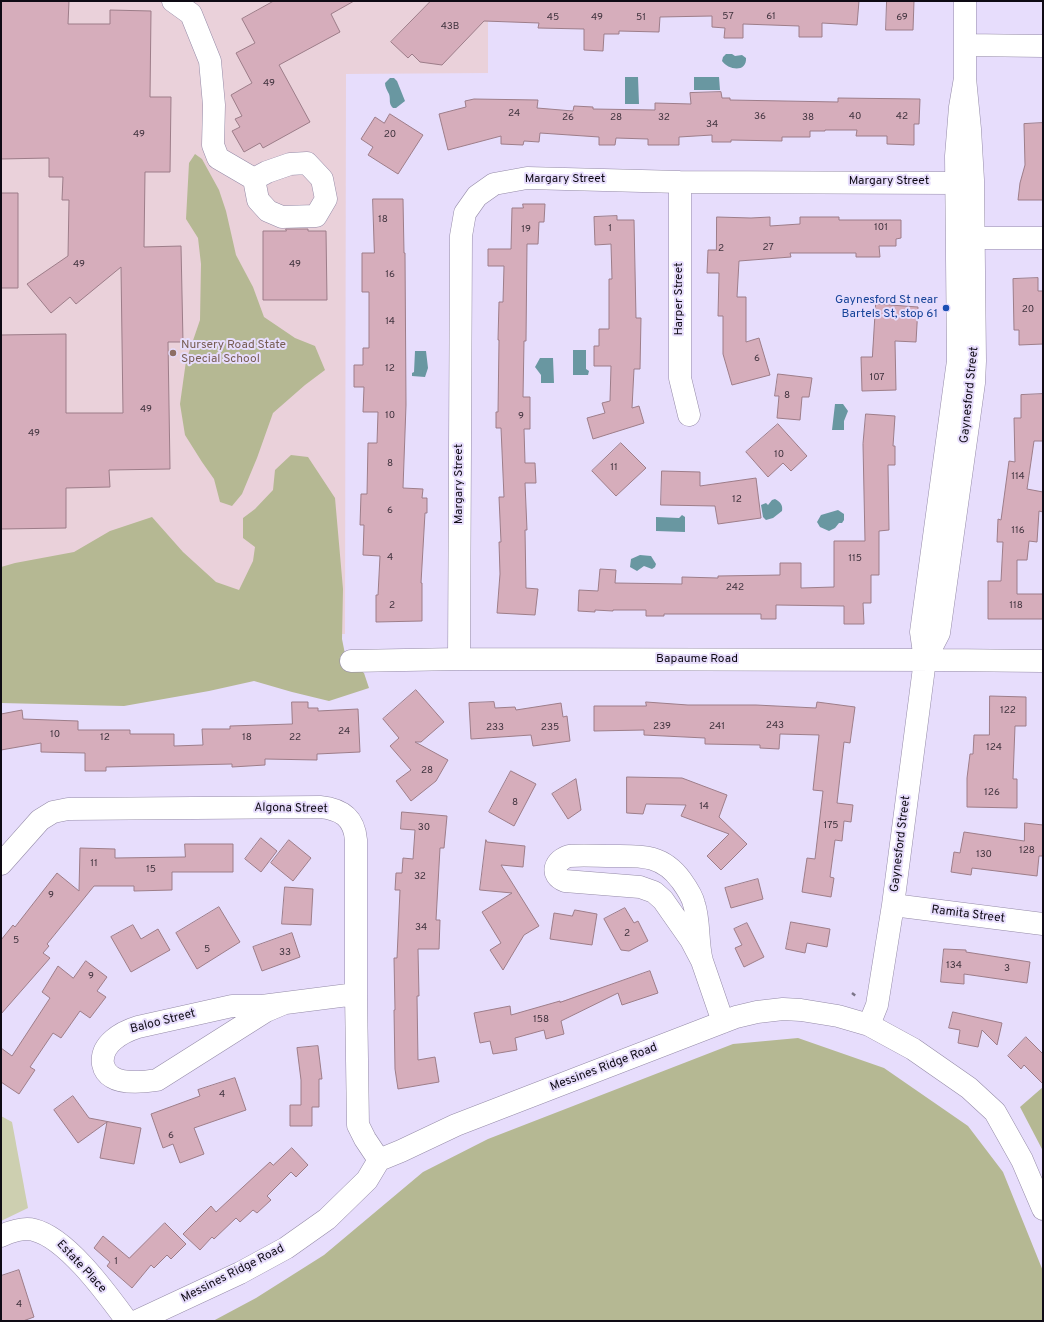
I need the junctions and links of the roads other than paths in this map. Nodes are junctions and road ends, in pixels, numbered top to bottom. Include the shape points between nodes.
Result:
1 (173, 1) edge
2 (965, 1) edge
3 (966, 45) junction
4 (1043, 46) edge
5 (965, 78) junction
6 (254, 179) dead end
7 (680, 182) junction
8 (956, 183) junction
9 (974, 238) junction
10 (1043, 238) edge
11 (689, 415) dead end
12 (458, 659) junction
13 (925, 660) junction
14 (351, 661) dead end
15 (1042, 661) edge
16 (1, 864) edge
17 (893, 905) junction
18 (1043, 924) edge
19 (702, 961) junction
20 (356, 994) junction
21 (285, 1003) junction
22 (723, 1022) junction
23 (869, 1025) junction
24 (379, 1160) junction
25 (1043, 1209) edge
26 (1, 1236) edge
27 (127, 1321) edge
28 (137, 1321) edge

1 - 6 street via 191,14 210,61 214,146 218,158
2 - 3 street, Gaynesford Street
3 - 4 street
3 - 5 street, Gaynesford Street
5 - 8 street, Gaynesford Street via 957,133
5 - 9 street, Gaynesford Street via 972,150
7 - 8 street, Margary Street
7 - 11 street, Harper Street via 680,378
7 - 12 street, Margary Street via 527,178 494,184 477,196 465,213 461,236
8 - 13 street, Gaynesford Street via 958,361 921,632
9 - 10 street
9 - 13 street, Gaynesford Street via 974,383 939,633
12 - 13 street, Bapaume Road
12 - 14 street, Bapaume Road
13 - 15 street, Bapaume Road
13 - 17 street, Gaynesford Street
16 - 20 street, Algona Street via 40,820 53,812 68,809 336,810 350,821 355,835
17 - 18 street, Ramita Street
17 - 23 street, Gaynesford Street via 877,1005
19 - 19 street via 679,921 659,895 640,887 565,881 556,872 559,861 573,856 640,856 664,863 675,872 695,904
19 - 22 street
20 - 21 street, Baloo Street
20 - 24 street, Algona Street via 358,1125
21 - 21 street, Baloo Street via 266,1011 157,1080 118,1079 110,1076 104,1067 104,1056 108,1046 131,1029 232,1006
22 - 23 street, Messines Ridge Road via 757,1012 792,1009 838,1016
22 - 24 street, Messines Ridge Road via 456,1125
23 - 25 street, Messines Ridge Road via 914,1049 969,1088 995,1112 1028,1174
24 - 28 street, Messines Ridge Road via 367,1180 327,1219 286,1248 240,1273
26 - 27 street, Estate Place via 11,1231 33,1229 54,1239 93,1277

